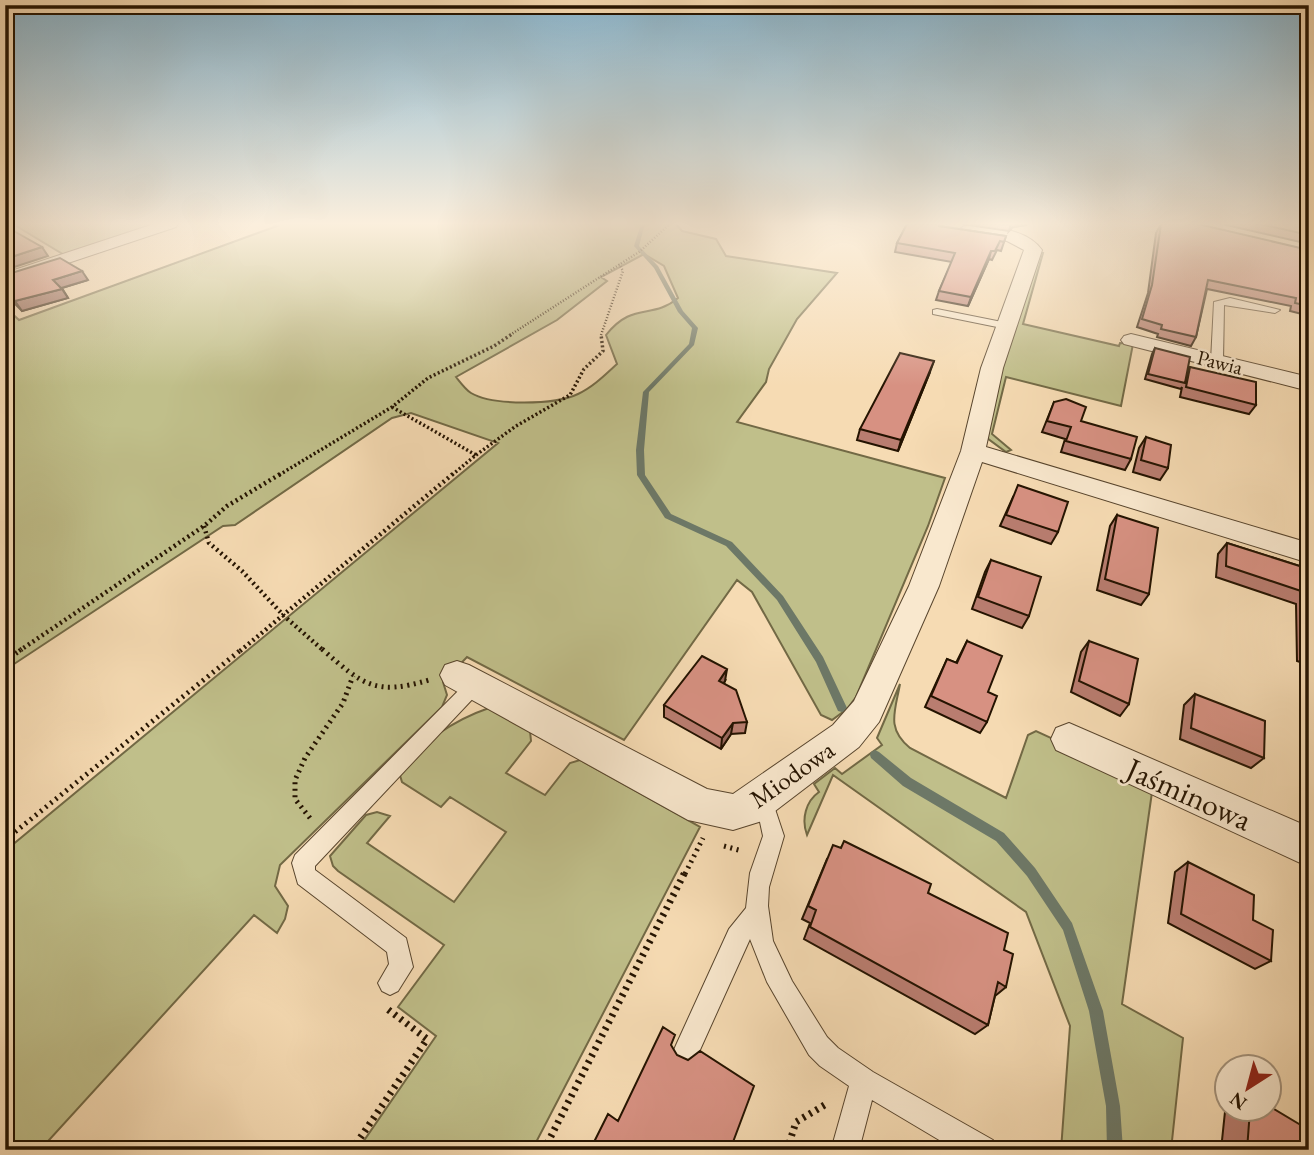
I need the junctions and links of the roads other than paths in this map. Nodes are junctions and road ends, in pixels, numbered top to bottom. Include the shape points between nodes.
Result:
1 (1022, 278) edge
2 (1275, 310) dead end
3 (937, 312) dead end
4 (1007, 326) junction
5 (1131, 340) dead end
6 (1217, 361) junction
7 (1309, 384) edge
8 (973, 451) junction
9 (1309, 553) edge
10 (466, 680) joint
11 (1069, 739) dead end
12 (759, 802) junction
13 (1309, 848) edge
14 (757, 912) junction
15 (390, 984) dead end
16 (687, 1052) dead end
17 (864, 1081) junction
18 (845, 1150) edge
19 (984, 1150) edge

1 - 4 street, Miodowa
2 - 6 lane via 1219,302
3 - 4 lane
4 - 8 street, Miodowa
5 - 6 street, Pawia
6 - 7 street, Pawia
8 - 9 street
8 - 12 street, Miodowa via 928,576 867,712 846,736
10 - 12 street, Miodowa via 702,807 733,812
10 - 15 lane via 303,863 306,876 398,946 401,967
11 - 13 street, Jaśminowa
12 - 14 lane via 775,832 758,887
14 - 16 lane via 737,937
14 - 17 lane via 760,938 778,982 823,1052
17 - 18 lane
17 - 19 lane

